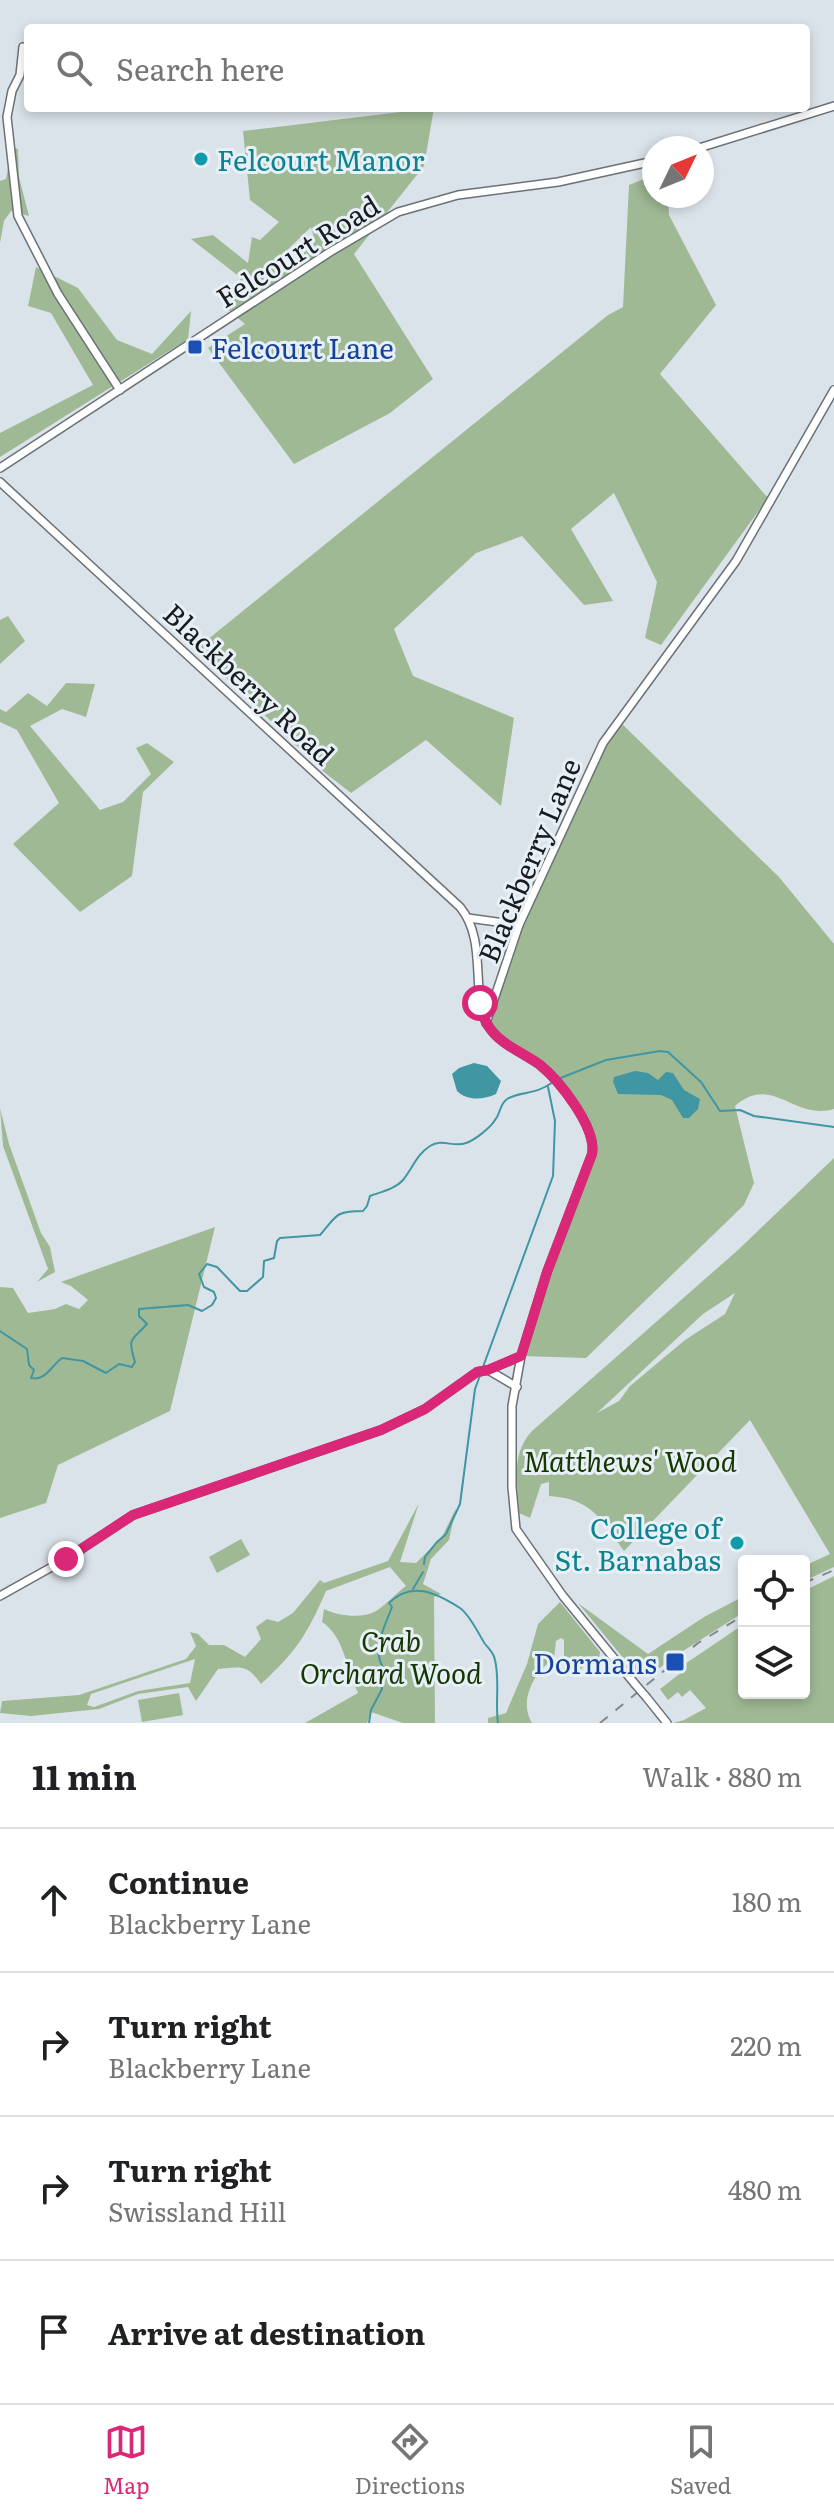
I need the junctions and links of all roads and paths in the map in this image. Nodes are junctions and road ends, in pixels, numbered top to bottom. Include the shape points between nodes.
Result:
1 (23, 47) dead end
2 (834, 106) edge
3 (714, 143) edge
4 (642, 164) edge
5 (120, 390) junction
6 (834, 390) edge
7 (0, 468) edge
8 (0, 482) edge
9 (468, 918) junction
10 (519, 925) junction
11 (486, 1023) junction
12 (521, 1356) junction
13 (488, 1370) junction
14 (517, 1387) junction
15 (0, 1596) edge
16 (667, 1723) edge

1 - 5 street via 7,117 18,216 58,294
2 - 3 street
4 - 5 street, Felcourt Road via 443,198 398,212
5 - 7 street, Felcourt Road
6 - 10 street, Blackberry Lane via 736,561 603,743
8 - 9 street, Blackberry Road
9 - 10 street
9 - 11 street
10 - 11 street, Blackberry Lane
11 - 12 street via 499,1040 553,1078 593,1140
12 - 13 street
12 - 14 street
13 - 14 street
13 - 15 street via 381,1430 133,1515
14 - 16 street, bridge via 511,1447 516,1529 558,1590

